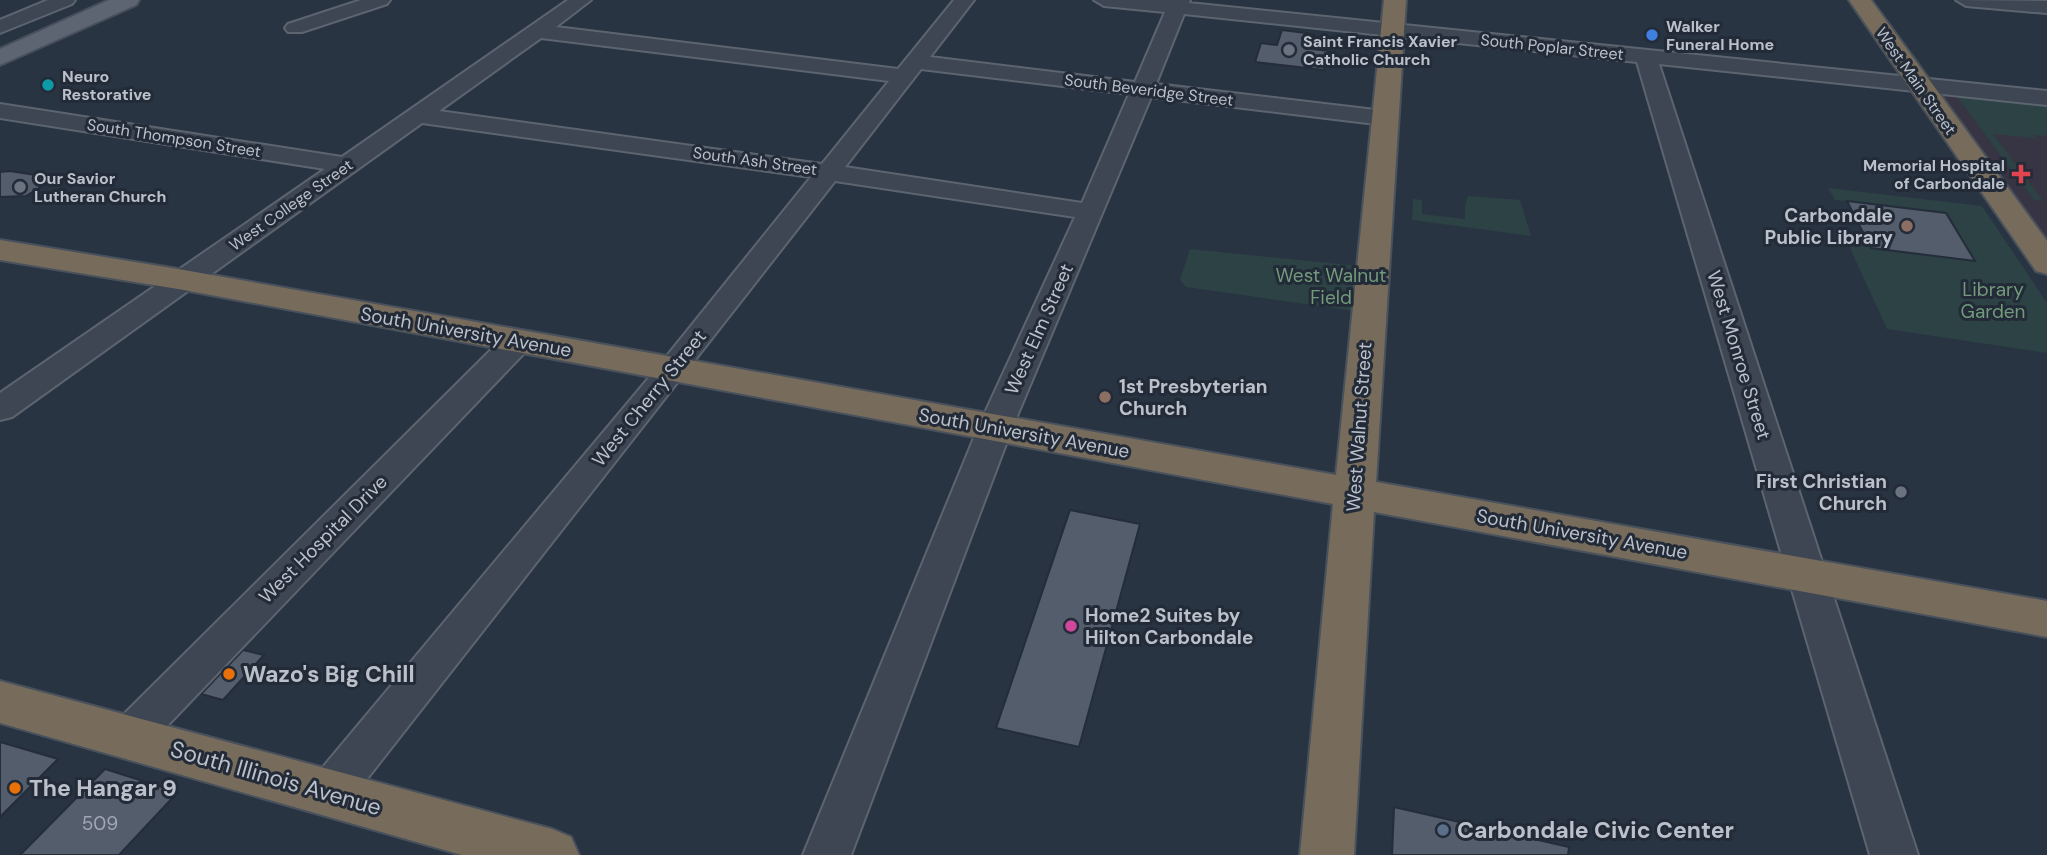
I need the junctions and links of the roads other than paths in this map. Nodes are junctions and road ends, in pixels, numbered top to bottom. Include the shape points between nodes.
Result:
1 (65, 0) edge
2 (103, 0) edge
3 (128, 0) edge
4 (380, 0) edge
5 (581, 0) edge
6 (964, 0) edge
7 (1104, 0) edge
8 (1860, 0) edge
9 (1966, 0) edge
10 (1179, 4) edge
11 (2047, 7) edge
12 (1394, 15) edge
13 (0, 27) edge
14 (295, 28) dead end
15 (537, 31) junction
16 (0, 47) edge
17 (1646, 56) junction
18 (0, 58) edge
19 (909, 69) junction
20 (1918, 85) junction
21 (1144, 89) junction
22 (2047, 98) edge
23 (0, 111) edge
24 (418, 115) junction
25 (1384, 118) junction
26 (348, 165) junction
27 (827, 172) junction
28 (1091, 212) junction
29 (0, 250) edge
30 (2047, 264) edge
31 (184, 281) junction
32 (518, 341) junction
33 (673, 369) junction
34 (0, 409) edge
35 (995, 428) junction
36 (1354, 493) junction
37 (1806, 575) junction
38 (2047, 619) edge
39 (0, 702) edge
40 (129, 737) junction
41 (330, 793) junction
42 (552, 855) edge
43 (827, 855) edge
44 (1327, 855) edge
45 (1894, 855) edge

1 - 13 street
2 - 16 main road
3 - 18 main road
4 - 14 street
5 - 15 street, West College Street
6 - 19 street, West Cherry Street
7 - 10 street, South Poplar Street
8 - 20 highway, West Main Street
9 - 11 street
10 - 12 street, South Poplar Street
10 - 21 street, West Elm Street
12 - 17 street, South Poplar Street
12 - 25 highway, West Walnut Street
15 - 19 street, South Beveridge Street
15 - 24 street, West College Street
17 - 20 street, South Poplar Street
17 - 37 street, West Monroe Street
19 - 21 street, South Beveridge Street
19 - 27 street, West Cherry Street
20 - 22 street, South Poplar Street
20 - 30 highway, West Main Street
21 - 25 street, South Beveridge Street
21 - 28 street, West Elm Street
23 - 26 street, South Thompson Street
24 - 26 street, West College Street
24 - 27 street, South Ash Street
25 - 36 highway, West Walnut Street
26 - 31 street, West College Street
27 - 28 street, South Ash Street
27 - 33 street, West Cherry Street
28 - 35 street, West Elm Street
29 - 31 highway, South University Avenue
31 - 32 highway, South University Avenue
31 - 34 street, West College Street
32 - 33 highway, South University Avenue
32 - 40 street, West Hospital Drive
33 - 35 highway, South University Avenue
33 - 41 street, West Cherry Street
35 - 36 highway, South University Avenue
35 - 43 street, West Elm Street
36 - 37 highway, South University Avenue
36 - 44 highway, West Walnut Street
37 - 38 highway, South University Avenue
37 - 45 street, West Monroe Street
39 - 40 highway, South Illinois Avenue
40 - 41 highway, South Illinois Avenue
41 - 42 highway, South Illinois Avenue

